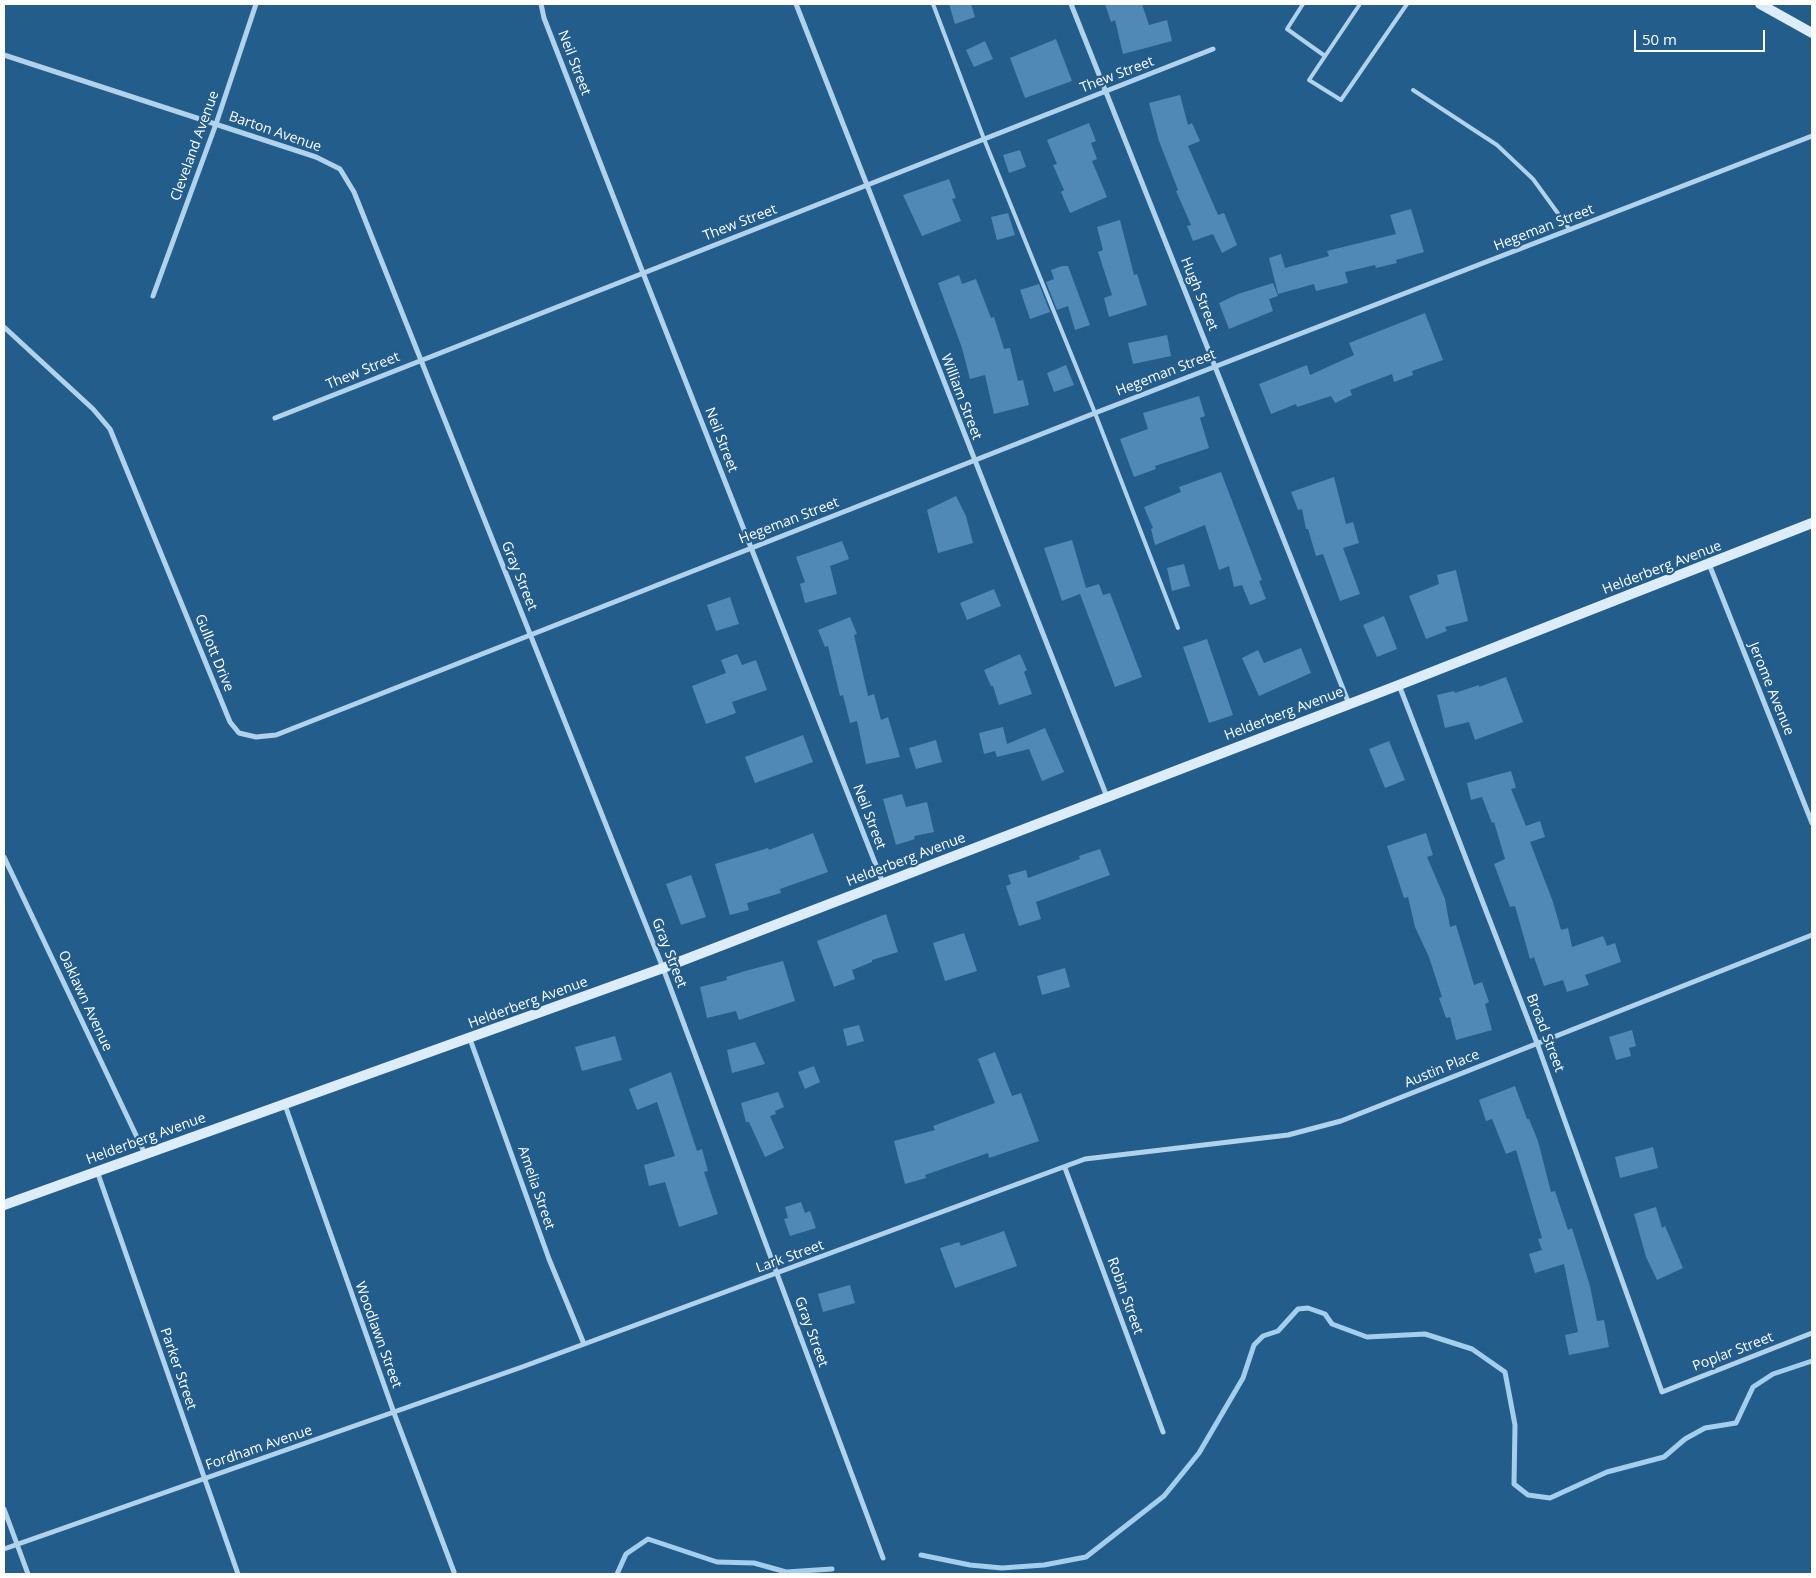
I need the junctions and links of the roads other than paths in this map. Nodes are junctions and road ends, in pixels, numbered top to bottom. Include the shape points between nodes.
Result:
1 (256, 4) edge
2 (541, 4) edge
3 (796, 4) edge
4 (933, 4) edge
5 (1071, 4) edge
6 (1303, 4) edge
7 (1360, 4) edge
8 (1407, 4) edge
9 (1760, 4) edge
10 (1812, 33) edge
11 (1213, 50) dead end
12 (4, 55) edge
13 (1325, 56) junction
14 (1413, 90) dead end
15 (1106, 92) junction
16 (216, 124) junction
17 (1812, 136) edge
18 (984, 139) junction
19 (866, 185) junction
20 (1570, 230) junction
21 (643, 273) junction
22 (153, 296) dead end
23 (4, 327) edge
24 (421, 360) junction
25 (1216, 366) junction
26 (1095, 413) junction
27 (275, 418) dead end
28 (974, 460) junction
29 (1812, 523) edge
30 (751, 548) junction
31 (1709, 564) junction
32 (1178, 628) dead end
33 (530, 635) junction
34 (1399, 685) junction
35 (1349, 704) junction
36 (1107, 796) junction
37 (1812, 823) edge
38 (4, 857) edge
39 (883, 883) junction
40 (1812, 935) edge
41 (663, 968) junction
42 (470, 1039) junction
43 (1537, 1043) junction
44 (285, 1105) junction
45 (146, 1154) junction
46 (1065, 1168) junction
47 (97, 1171) junction
48 (4, 1205) edge
49 (778, 1274) junction
50 (1812, 1333) edge
51 (584, 1344) junction
52 (522, 1367) joint
53 (1662, 1392) joint
54 (394, 1413) junction
55 (1163, 1432) dead end
56 (204, 1479) junction
57 (4, 1509) edge
58 (17, 1544) junction
59 (4, 1549) edge
60 (883, 1558) dead end
61 (454, 1572) dead end
62 (28, 1574) edge
63 (238, 1574) edge

1 - 16 street, Cleveland Avenue
2 - 21 street, Neil Street
3 - 19 street, William Street
4 - 18 lane
5 - 15 street, Hugh Street
6 - 13 lane via 1287,29
7 - 13 lane
8 - 13 lane via 1342,100 1309,80
9 - 10 street
11 - 15 street, Thew Street
12 - 16 street, Barton Avenue
14 - 20 lane via 1497,145 1533,179
15 - 18 street, Thew Street
15 - 25 street, Hugh Street
16 - 22 street, Cleveland Avenue
16 - 24 street, Barton Avenue via 316,157 340,169 354,192
17 - 20 street, Hegeman Street
18 - 19 street, Thew Street
18 - 26 lane
19 - 21 street, Thew Street
19 - 28 street, William Street
20 - 25 street, Hegeman Street
21 - 24 street, Thew Street
21 - 30 street, Neil Street
23 - 33 street, Gullott Drive via 93,409 110,429 230,722 240,733 256,737 276,734
24 - 27 street, Thew Street
24 - 33 street, Gray Street
25 - 26 street, Hegeman Street
25 - 35 street, Hugh Street
26 - 28 street, Hegeman Street
26 - 32 lane
28 - 30 street, Hegeman Street
28 - 36 street, William Street
29 - 31 street, Helderberg Avenue
30 - 33 street, Hegeman Street
30 - 39 street, Neil Street
31 - 34 street, Helderberg Avenue
31 - 37 street, Jerome Avenue
33 - 41 street, Gray Street
34 - 35 street, Helderberg Avenue
34 - 43 street, Broad Street
35 - 36 street, Helderberg Avenue
36 - 39 street, Helderberg Avenue
38 - 45 street, Oaklawn Avenue
39 - 41 street, Helderberg Avenue
40 - 43 street, Austin Place
41 - 42 street, Helderberg Avenue
41 - 49 street, Gray Street
42 - 44 street, Helderberg Avenue
42 - 51 street, Amelia Street via 549,1259
43 - 46 street, Austin Place via 1341,1121 1288,1134 1085,1159
43 - 53 street, Broad Street
44 - 45 street, Helderberg Avenue
44 - 54 street, Woodlawn Street
45 - 47 street, Helderberg Avenue
46 - 49 street, Lark Street
46 - 55 street, Robin Street
47 - 48 street, Helderberg Avenue
47 - 56 street, Parker Street
49 - 51 street, Lark Street
49 - 60 street, Gray Street
50 - 53 street, Poplar Street
51 - 52 street, Lark Street
52 - 54 street, Fordham Avenue
54 - 56 street, Fordham Avenue
54 - 61 street, Woodlawn Street
56 - 58 street, Fordham Avenue
56 - 63 street, Parker Street
57 - 58 street
58 - 59 street, Fordham Avenue
58 - 62 street

